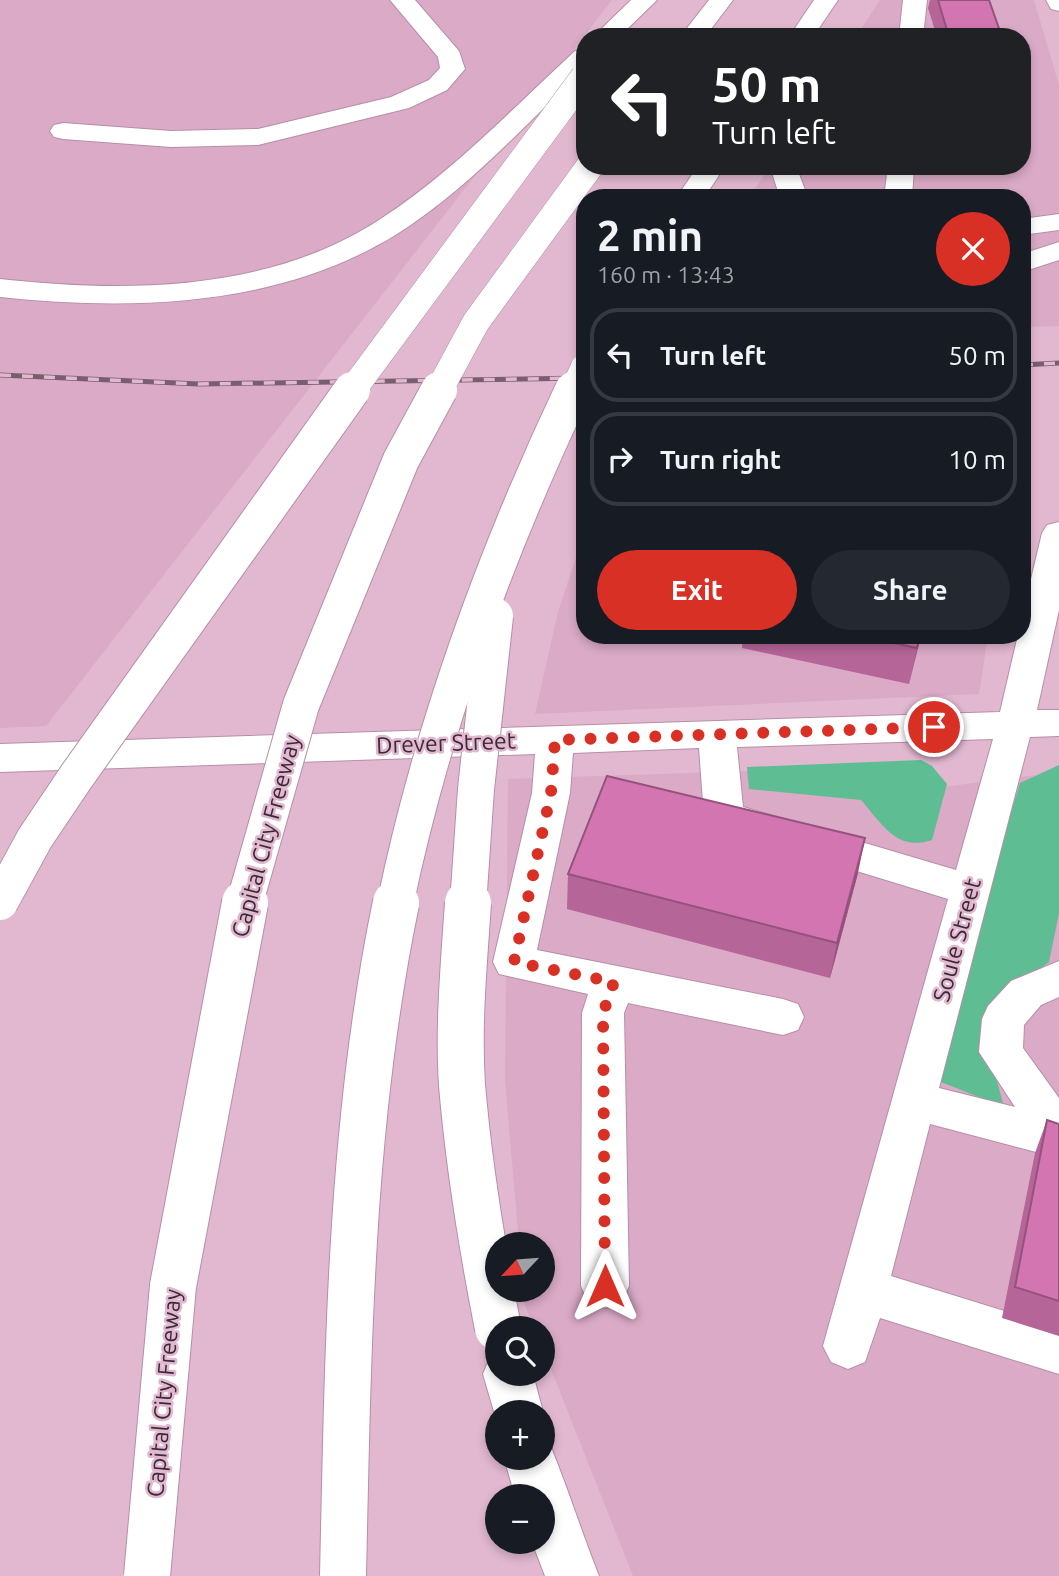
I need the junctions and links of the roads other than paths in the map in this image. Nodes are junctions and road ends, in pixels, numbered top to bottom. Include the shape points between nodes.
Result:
1 (402, 0) edge
2 (721, 0) edge
3 (826, 0) edge
4 (845, 0) edge
5 (915, 0) edge
6 (639, 5) edge
7 (837, 24) dead end
8 (615, 28) edge
9 (621, 28) edge
10 (699, 28) edge
11 (807, 28) edge
12 (913, 28) edge
13 (576, 63) edge
14 (576, 88) edge
15 (63, 131) dead end
16 (583, 175) edge
17 (1059, 222) edge
18 (1031, 226) edge
19 (1059, 251) edge
20 (1031, 260) edge
21 (0, 288) edge
22 (576, 384) edge
23 (1059, 533) edge
24 (503, 548) junction
25 (1059, 723) edge
26 (1015, 724) junction
27 (717, 734) junction
28 (555, 740) junction
29 (0, 758) edge
30 (971, 890) junction
31 (0, 902) edge
32 (1059, 978) edge
33 (614, 982) junction
34 (783, 1017) dead end
35 (914, 1101) junction
36 (1059, 1136) edge
37 (605, 1286) dead end
38 (863, 1290) junction
39 (496, 1316) edge
40 (848, 1346) dead end
41 (1059, 1351) edge
42 (555, 1532) edge
43 (147, 1576) edge
44 (343, 1576) edge
45 (572, 1576) edge

1 - 15 main road via 450,56 453,69 438,85 400,103 258,137 170,139
2 - 10 main road
3 - 11 main road
4 - 7 main road
5 - 12 main road
6 - 8 main road
6 - 9 main road
13 - 21 main road via 439,190 386,229 350,248 271,275 166,295 51,295
14 - 31 main road, bridge via 329,422 76,777
16 - 43 main road, Capital City Freeway, bridge via 476,322 401,460 301,705 247,891 173,1286
17 - 18 main road
19 - 20 main road
22 - 24 main road, bridge
23 - 26 main road, Soule Street
24 - 39 main road, bridge via 476,789 462,1082 476,1215
24 - 44 main road, bridge via 428,761 373,1033 348,1347
25 - 26 main road, Drever Street
26 - 27 main road, Drever Street
26 - 30 main road, Soule Street
27 - 28 main road, Drever Street
27 - 30 main road via 724,816
28 - 29 main road, Drever Street
28 - 33 main road via 551,793 514,962
30 - 35 main road, Soule Street
32 - 36 main road via 1026,993 1003,1019 1001,1052
33 - 34 main road
33 - 37 main road via 603,1013
35 - 36 main road
35 - 38 main road, Soule Street
38 - 40 main road, Soule Street
38 - 41 main road
42 - 45 main road

